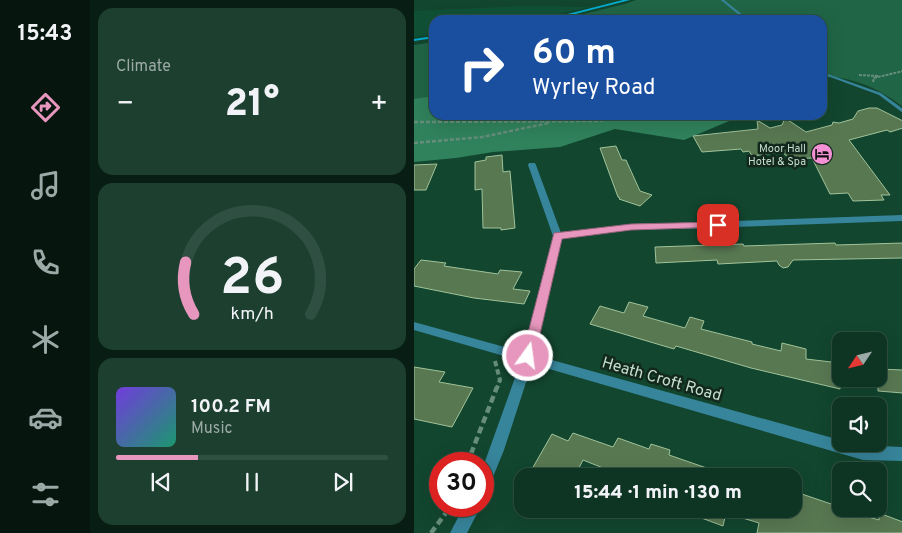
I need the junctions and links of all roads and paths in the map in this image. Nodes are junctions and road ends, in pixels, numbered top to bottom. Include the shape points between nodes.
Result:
1 (628, 0) edge
2 (722, 0) edge
3 (566, 15) edge
4 (741, 15) edge
5 (429, 38) edge
6 (414, 40) edge
7 (902, 71) edge
8 (827, 75) edge
9 (873, 83) dead end
10 (902, 112) edge
11 (604, 120) edge
12 (414, 122) edge
13 (554, 122) junction
14 (414, 143) edge
15 (532, 165) dead end
16 (902, 218) edge
17 (734, 224) dead end
18 (718, 225) dead end
19 (558, 236) junction
20 (414, 326) edge
21 (494, 356) dead end
22 (528, 356) junction
23 (472, 452) edge
24 (902, 454) edge
25 (494, 457) edge
26 (443, 517) edge
27 (467, 517) edge
28 (431, 533) edge
29 (458, 533) edge

1 - 3 street
2 - 4 lane
5 - 6 street
7 - 9 path via 879,76 872,80
8 - 10 lane via 880,94
11 - 13 path
12 - 13 path
13 - 14 path via 496,136 445,143
15 - 19 street
16 - 17 street
18 - 19 street via 631,227
19 - 22 street
20 - 22 street, Heath Croft Road
21 - 23 path via 500,380
22 - 24 street, Heath Croft Road via 863,453
22 - 25 street
26 - 28 path
27 - 29 street

